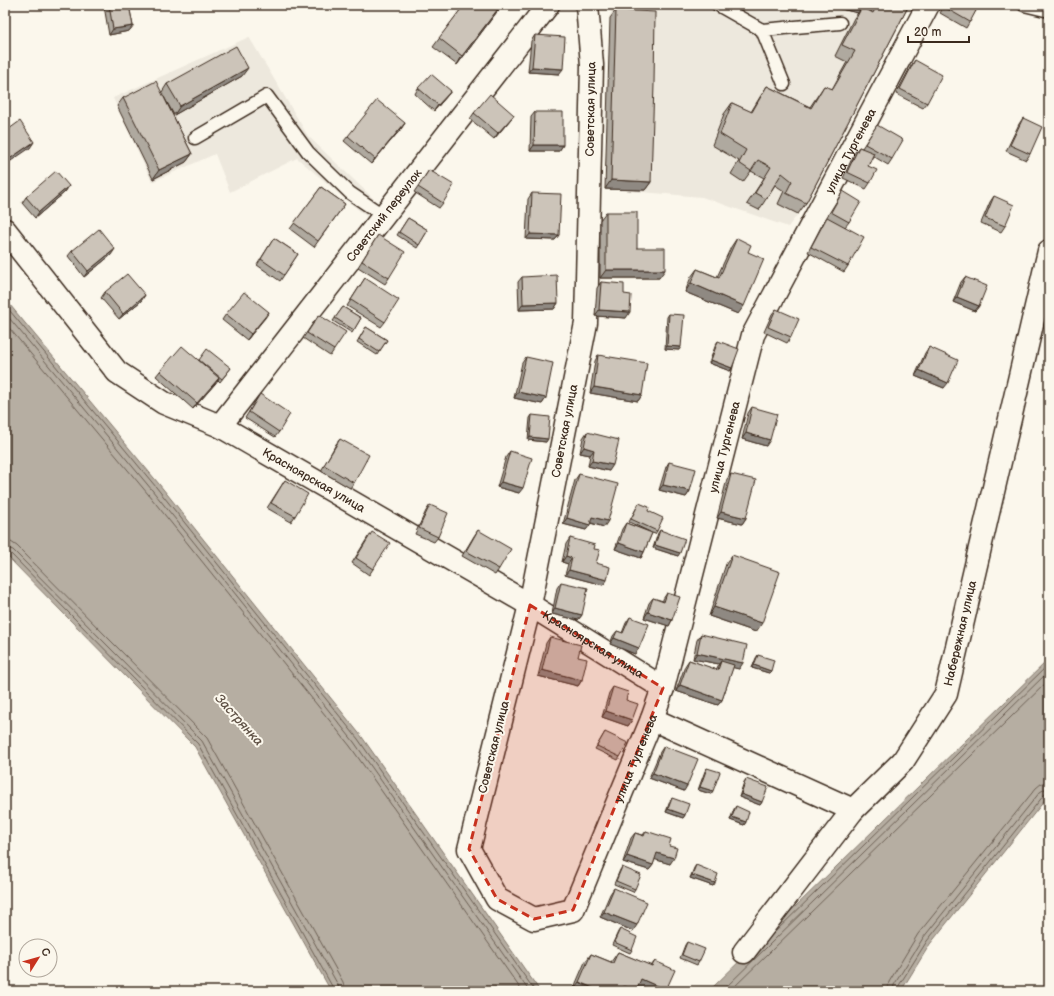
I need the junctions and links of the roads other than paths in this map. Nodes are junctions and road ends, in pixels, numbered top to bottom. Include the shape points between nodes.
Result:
1 (548, 5) edge
2 (587, 5) edge
3 (718, 5) edge
4 (928, 5) edge
5 (1024, 5) edge
6 (1049, 11) edge
7 (840, 23) dead end
8 (762, 30) junction
9 (784, 84) dead end
10 (195, 138) dead end
11 (384, 216) junction
12 (5, 230) edge
13 (1049, 252) edge
14 (220, 426) junction
15 (530, 605) junction
16 (663, 688) junction
17 (652, 719) junction
18 (853, 810) junction
19 (573, 910) joint
20 (744, 952) dead end

1 - 11 street, Советский переулок
2 - 15 street, Советская улица via 592,65 586,323
3 - 8 lane
4 - 16 street, улица Тургенева via 753,335
5 - 6 lane
7 - 8 lane
8 - 9 lane
10 - 11 lane via 267,96 308,152 350,193
11 - 14 street, Советский переулок
12 - 14 street, Красноярская улица via 116,372 164,403
13 - 18 street, Набережная улица via 946,694 903,761
14 - 15 street, Красноярская улица
15 - 16 street, Красноярская улица
15 - 19 street, Советская улица via 469,849 497,899 534,919
16 - 17 street, улица Тургенева
17 - 18 street
17 - 19 street, улица Тургенева
18 - 20 street, Набережная улица

